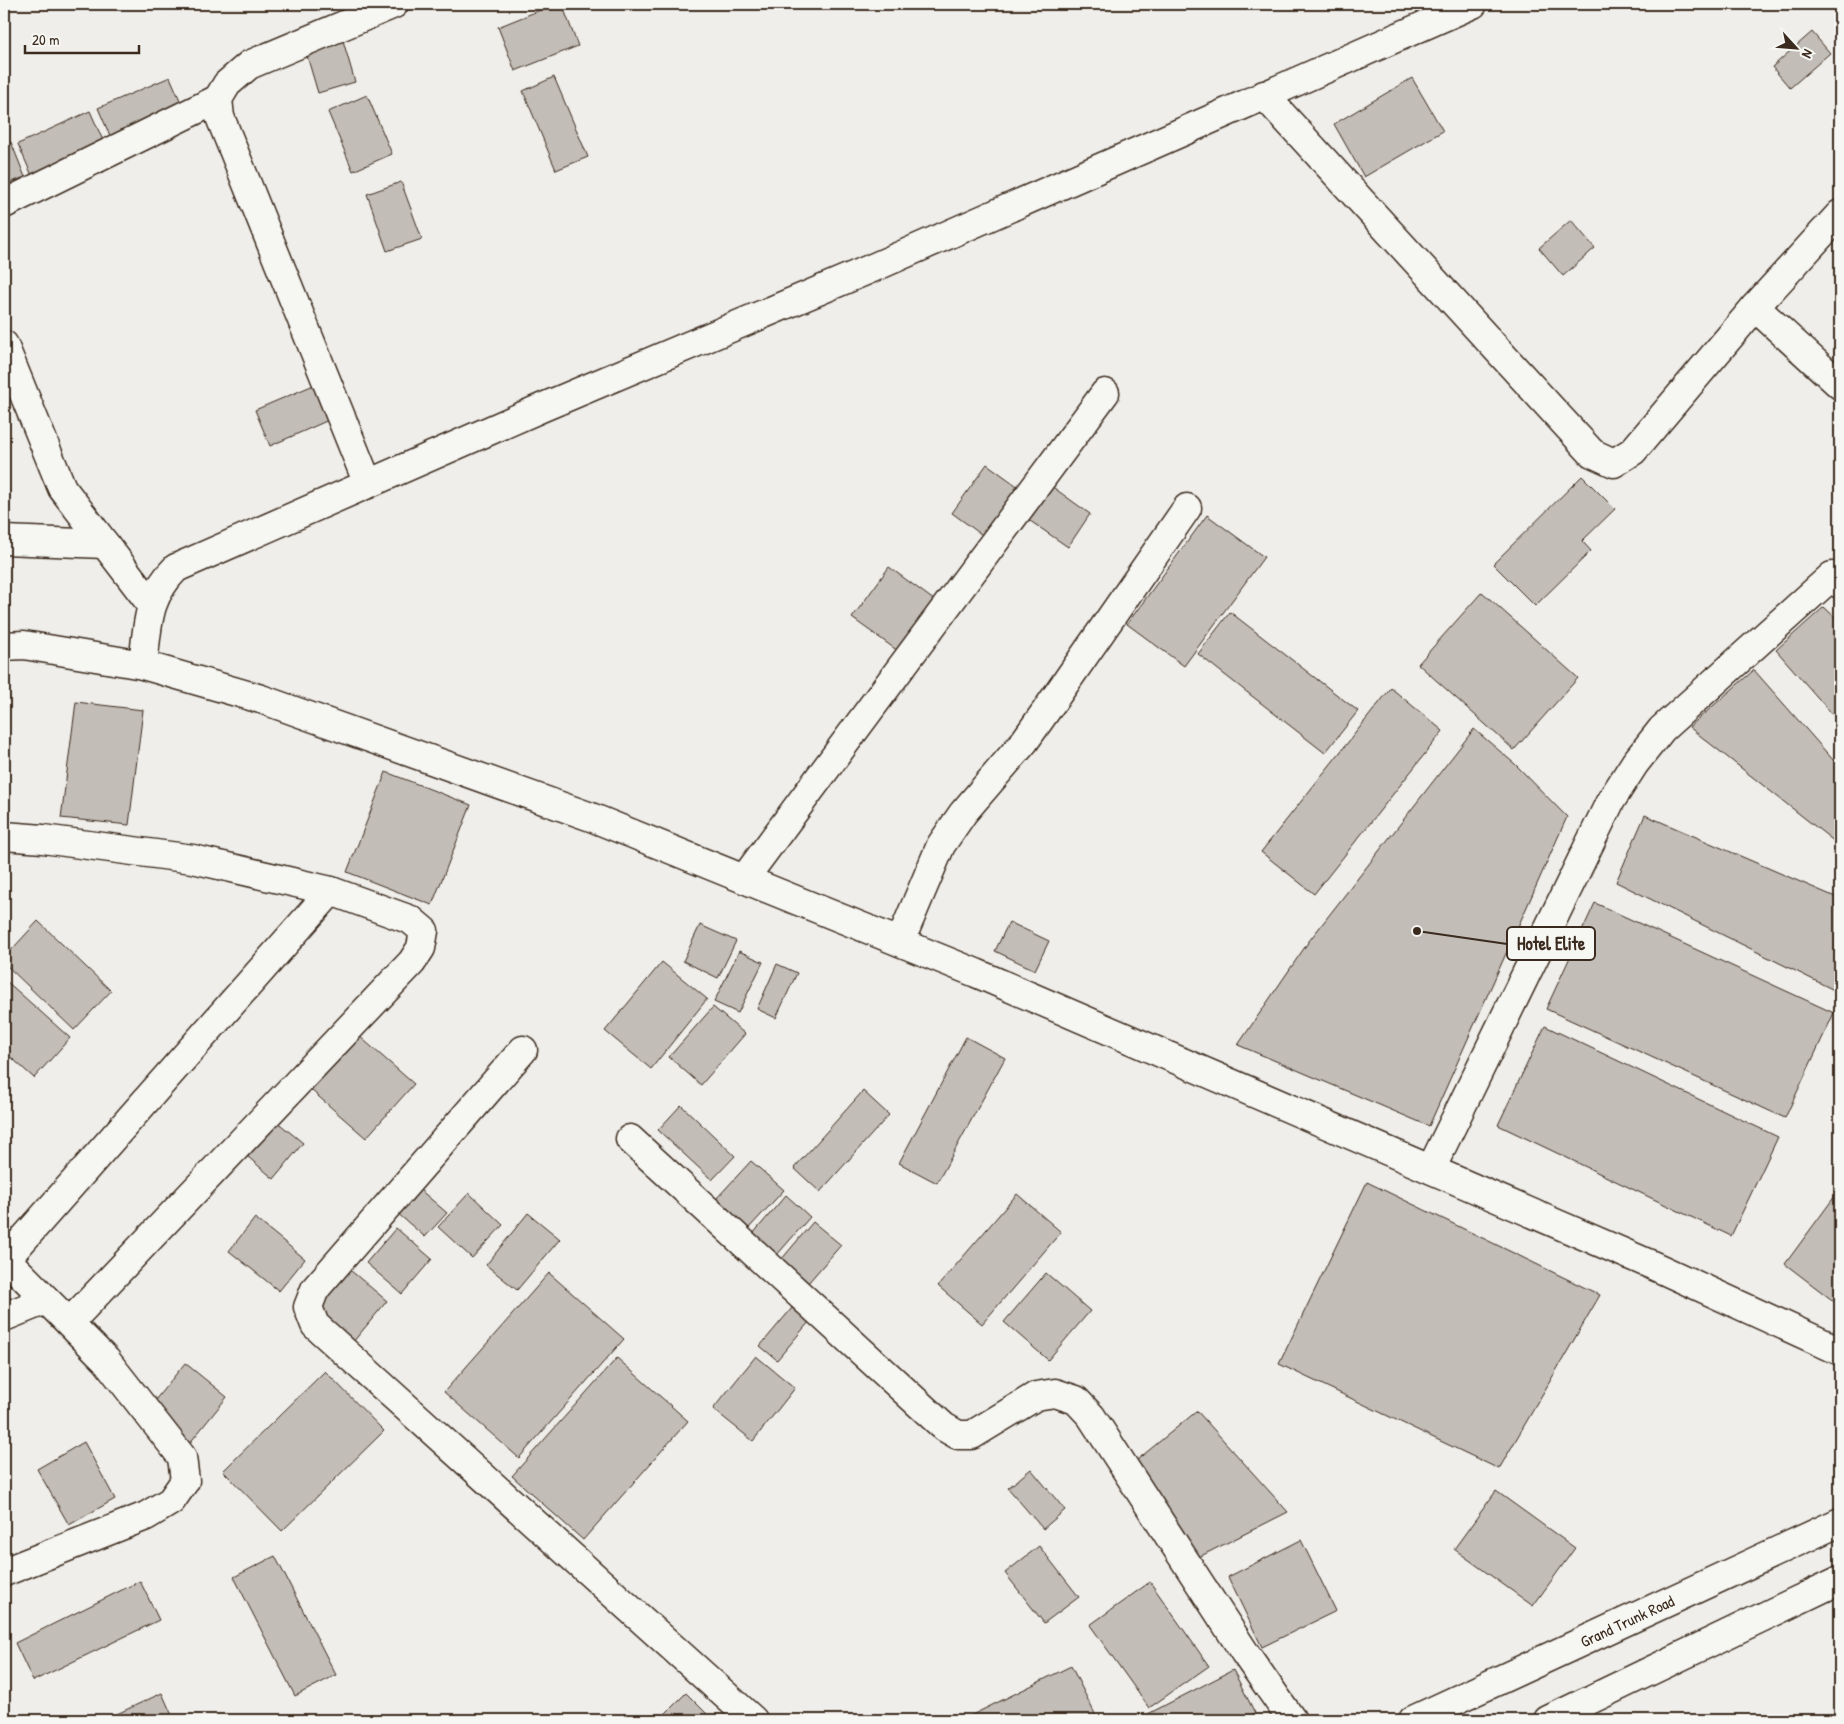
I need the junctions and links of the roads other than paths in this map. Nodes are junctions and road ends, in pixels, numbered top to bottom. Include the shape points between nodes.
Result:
1 (394, 4) edge
2 (1472, 4) edge
3 (1264, 95) junction
4 (218, 99) junction
5 (4, 204) edge
6 (1840, 214) edge
7 (1755, 307) junction
8 (4, 345) edge
9 (1840, 385) edge
10 (1105, 394) dead end
11 (368, 484) junction
12 (1187, 508) dead end
13 (4, 540) edge
14 (105, 544) junction
15 (1840, 584) edge
16 (151, 604) junction
17 (4, 646) edge
18 (143, 665) junction
19 (4, 836) edge
20 (744, 878) junction
21 (331, 891) junction
22 (900, 942) junction
23 (523, 1050) dead end
24 (630, 1139) dead end
25 (1431, 1169) junction
26 (5, 1258) edge
27 (46, 1300) junction
28 (4, 1317) edge
29 (70, 1322) junction
30 (1840, 1351) edge
31 (1840, 1522) edge
32 (4, 1572) edge
33 (1840, 1580) edge
34 (1586, 1712) edge
35 (753, 1720) edge
36 (1292, 1720) edge
37 (1413, 1720) edge
38 (1548, 1720) edge

1 - 4 main road via 249,65 227,84
2 - 3 main road
3 - 7 main road via 1592,453 1614,463 1633,451
3 - 11 main road via 877,266
4 - 5 main road
4 - 11 main road via 220,117
6 - 7 main road
7 - 9 main road
8 - 14 main road via 62,488
10 - 20 main road
11 - 16 main road via 176,568 161,583
12 - 22 main road via 1024,742 969,806 941,845
13 - 14 main road
14 - 16 main road
15 - 25 main road via 1832,576 1662,729 1635,763 1610,802
16 - 18 main road
17 - 18 main road via 24,645
18 - 20 main road via 270,702 591,816
19 - 21 main road via 193,859
20 - 22 main road
21 - 26 main road
21 - 29 main road via 411,920 424,931 421,948 412,962
22 - 25 main road
23 - 35 main road via 315,1289 308,1307 315,1325
24 - 36 main road via 944,1426 958,1435 972,1435 1036,1396 1055,1393 1076,1400 1091,1416
25 - 30 main road
26 - 27 main road
27 - 28 main road
27 - 29 main road
29 - 32 main road via 106,1360 182,1457 185,1481 171,1501 146,1516
31 - 37 main road, Grand Trunk Road
33 - 34 main road
34 - 38 main road

